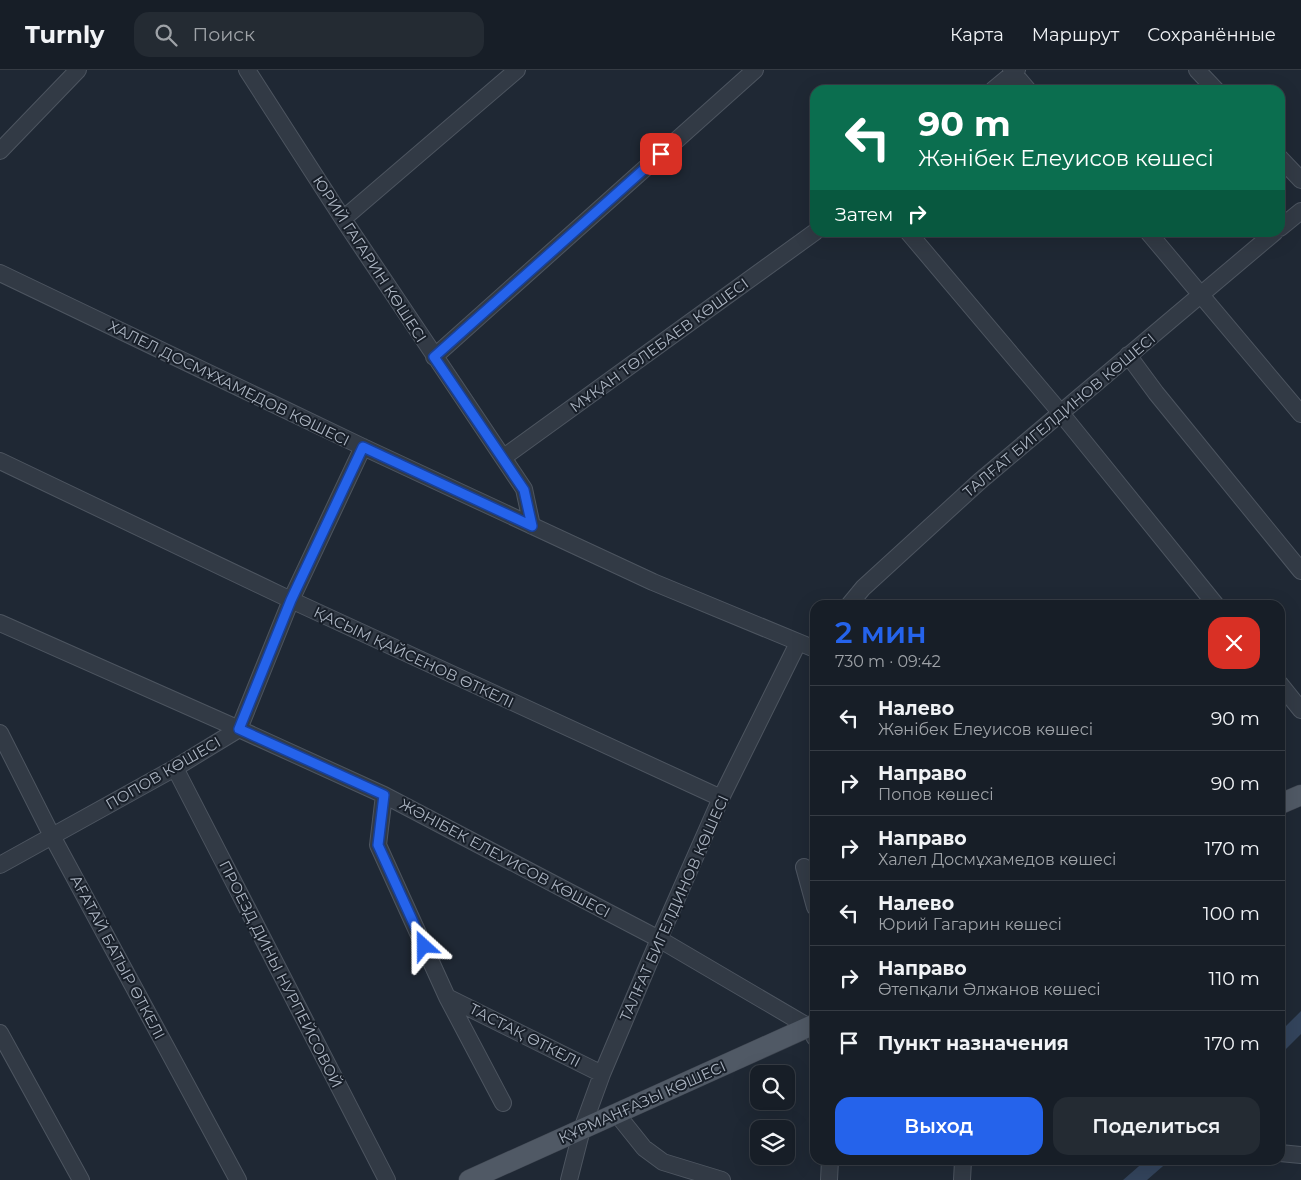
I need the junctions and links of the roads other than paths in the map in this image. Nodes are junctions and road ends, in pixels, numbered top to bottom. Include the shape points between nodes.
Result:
1 (78, 70) edge
2 (247, 70) edge
3 (518, 70) edge
4 (755, 70) edge
5 (1197, 70) edge
6 (1013, 71) edge
7 (998, 85) edge
8 (1024, 85) edge
9 (1211, 85) edge
10 (0, 151) edge
11 (1285, 163) edge
12 (1301, 180) edge
13 (1301, 211) edge
14 (343, 220) junction
15 (1285, 224) edge
16 (810, 236) edge
17 (912, 237) edge
18 (1152, 237) edge
19 (1269, 237) edge
20 (0, 273) edge
21 (1201, 295) junction
22 (1128, 355) junction
23 (434, 357) junction
24 (1060, 412) junction
25 (1301, 414) edge
26 (363, 447) junction
27 (504, 458) junction
28 (0, 461) edge
29 (532, 526) junction
30 (1301, 570) edge
31 (291, 600) junction
32 (854, 600) edge
33 (1212, 600) edge
34 (0, 623) edge
35 (798, 643) junction
36 (810, 647) edge
37 (1285, 690) edge
38 (1301, 710) edge
39 (239, 729) junction
40 (0, 733) edge
41 (175, 768) junction
42 (384, 795) junction
43 (1301, 795) edge
44 (722, 798) junction
45 (1285, 802) edge
46 (52, 836) junction
47 (0, 865) edge
48 (804, 867) dead end
49 (810, 889) edge
50 (659, 939) junction
51 (447, 997) junction
52 (810, 1027) edge
53 (810, 1030) edge
54 (0, 1033) edge
55 (602, 1074) junction
56 (503, 1102) dead end
57 (616, 1113) junction
58 (582, 1128) junction
59 (1285, 1153) edge
60 (1301, 1155) edge
61 (830, 1165) edge
62 (963, 1165) edge
63 (81, 1180) edge
64 (238, 1180) edge
65 (387, 1180) edge
66 (470, 1180) edge
67 (569, 1180) edge
68 (722, 1180) edge
69 (829, 1180) edge
70 (962, 1180) edge

1 - 10 street
2 - 14 street, ЮРИЙ ГАГАРИН КӨШЕСІ
3 - 14 street
4 - 23 street
5 - 9 street
6 - 7 street
6 - 8 street
11 - 12 street
13 - 15 street
14 - 23 street, ЮРИЙ ГАГАРИН КӨШЕСІ
16 - 27 street, МҰҚАН ТӨЛЕБАЕВ КӨШЕСІ
17 - 24 street
18 - 21 street
19 - 21 street, ТАЛҒАТ БИГЕЛДИНОВ КӨШЕСІ
20 - 26 street, ХАЛЕЛ ДОСМҰХАМЕДОВ КӨШЕСІ
21 - 22 street, ТАЛҒАТ БИГЕЛДИНОВ КӨШЕСІ
21 - 25 street
22 - 24 street, ТАЛҒАТ БИГЕЛДИНОВ КӨШЕСІ
22 - 30 street via 1156,394
23 - 27 street, ЮРИЙ ГАГАРИН КӨШЕСІ
24 - 32 street, ТАЛҒАТ БИГЕЛДИНОВ КӨШЕСІ via 965,494
24 - 33 street
26 - 29 street, ХАЛЕЛ ДОСМҰХАМЕДОВ КӨШЕСІ
26 - 31 street
27 - 29 street, ЮРИЙ ГАГАРИН КӨШЕСІ via 524,490
28 - 31 street, ҚАСЫМ ҚАЙСЕНОВ ӨТКЕЛІ
29 - 35 street, ХАЛЕЛ ДОСМҰХАМЕДОВ КӨШЕСІ via 653,582
31 - 39 street
31 - 44 street, ҚАСЫМ ҚАЙСЕНОВ ӨТКЕЛІ
34 - 39 street, ЖӘНІБЕК ЕЛЕУИСОВ КӨШЕСІ
35 - 36 street, ХАЛЕЛ ДОСМҰХАМЕДОВ КӨШЕСІ
35 - 44 street, ТАЛҒАТ БИГЕЛДИНОВ КӨШЕСІ
37 - 38 street
39 - 41 street, ПОПОВ КӨШЕСІ
39 - 42 street, ЖӘНІБЕК ЕЛЕУИСОВ КӨШЕСІ
40 - 46 street, АҒАТАЙ БАТЫР ӨТКЕЛІ
41 - 46 street, ПОПОВ КӨШЕСІ
41 - 65 street, ПРОЕЗД ДИНЫ НУРПЕЙСОВОЙ
42 - 50 street, ЖӘНІБЕК ЕЛЕУИСОВ КӨШЕСІ
42 - 51 street, ТАСТАҚ ӨТКЕЛІ via 378,845
43 - 45 main road
44 - 50 street, ТАЛҒАТ БИГЕЛДИНОВ КӨШЕСІ
46 - 47 street, ПОПОВ КӨШЕСІ
46 - 64 street, АҒАТАЙ БАТЫР ӨТКЕЛІ
48 - 49 street
50 - 52 street, ЖӘНІБЕК ЕЛЕУИСОВ КӨШЕСІ
50 - 55 street, ТАЛҒАТ БИГЕЛДИНОВ КӨШЕСІ
51 - 55 street, ТАСТАҚ ӨТКЕЛІ
51 - 56 street, ТАСТАҚ ӨТКЕЛІ
53 - 57 main road, ҚҰРМАНҒАЗЫ КӨШЕСІ
54 - 63 street
55 - 58 street, ТАЛҒАТ БИГЕЛДИНОВ КӨШЕСІ
57 - 58 main road, ҚҰРМАНҒАЗЫ КӨШЕСІ
57 - 68 street via 644,1148 663,1162
58 - 66 main road, ҚҰРМАНҒАЗЫ КӨШЕСІ
58 - 67 street, ТАЛҒАТ БИГЕЛДИНОВ КӨШЕСІ
59 - 60 street
61 - 69 street
62 - 70 street

